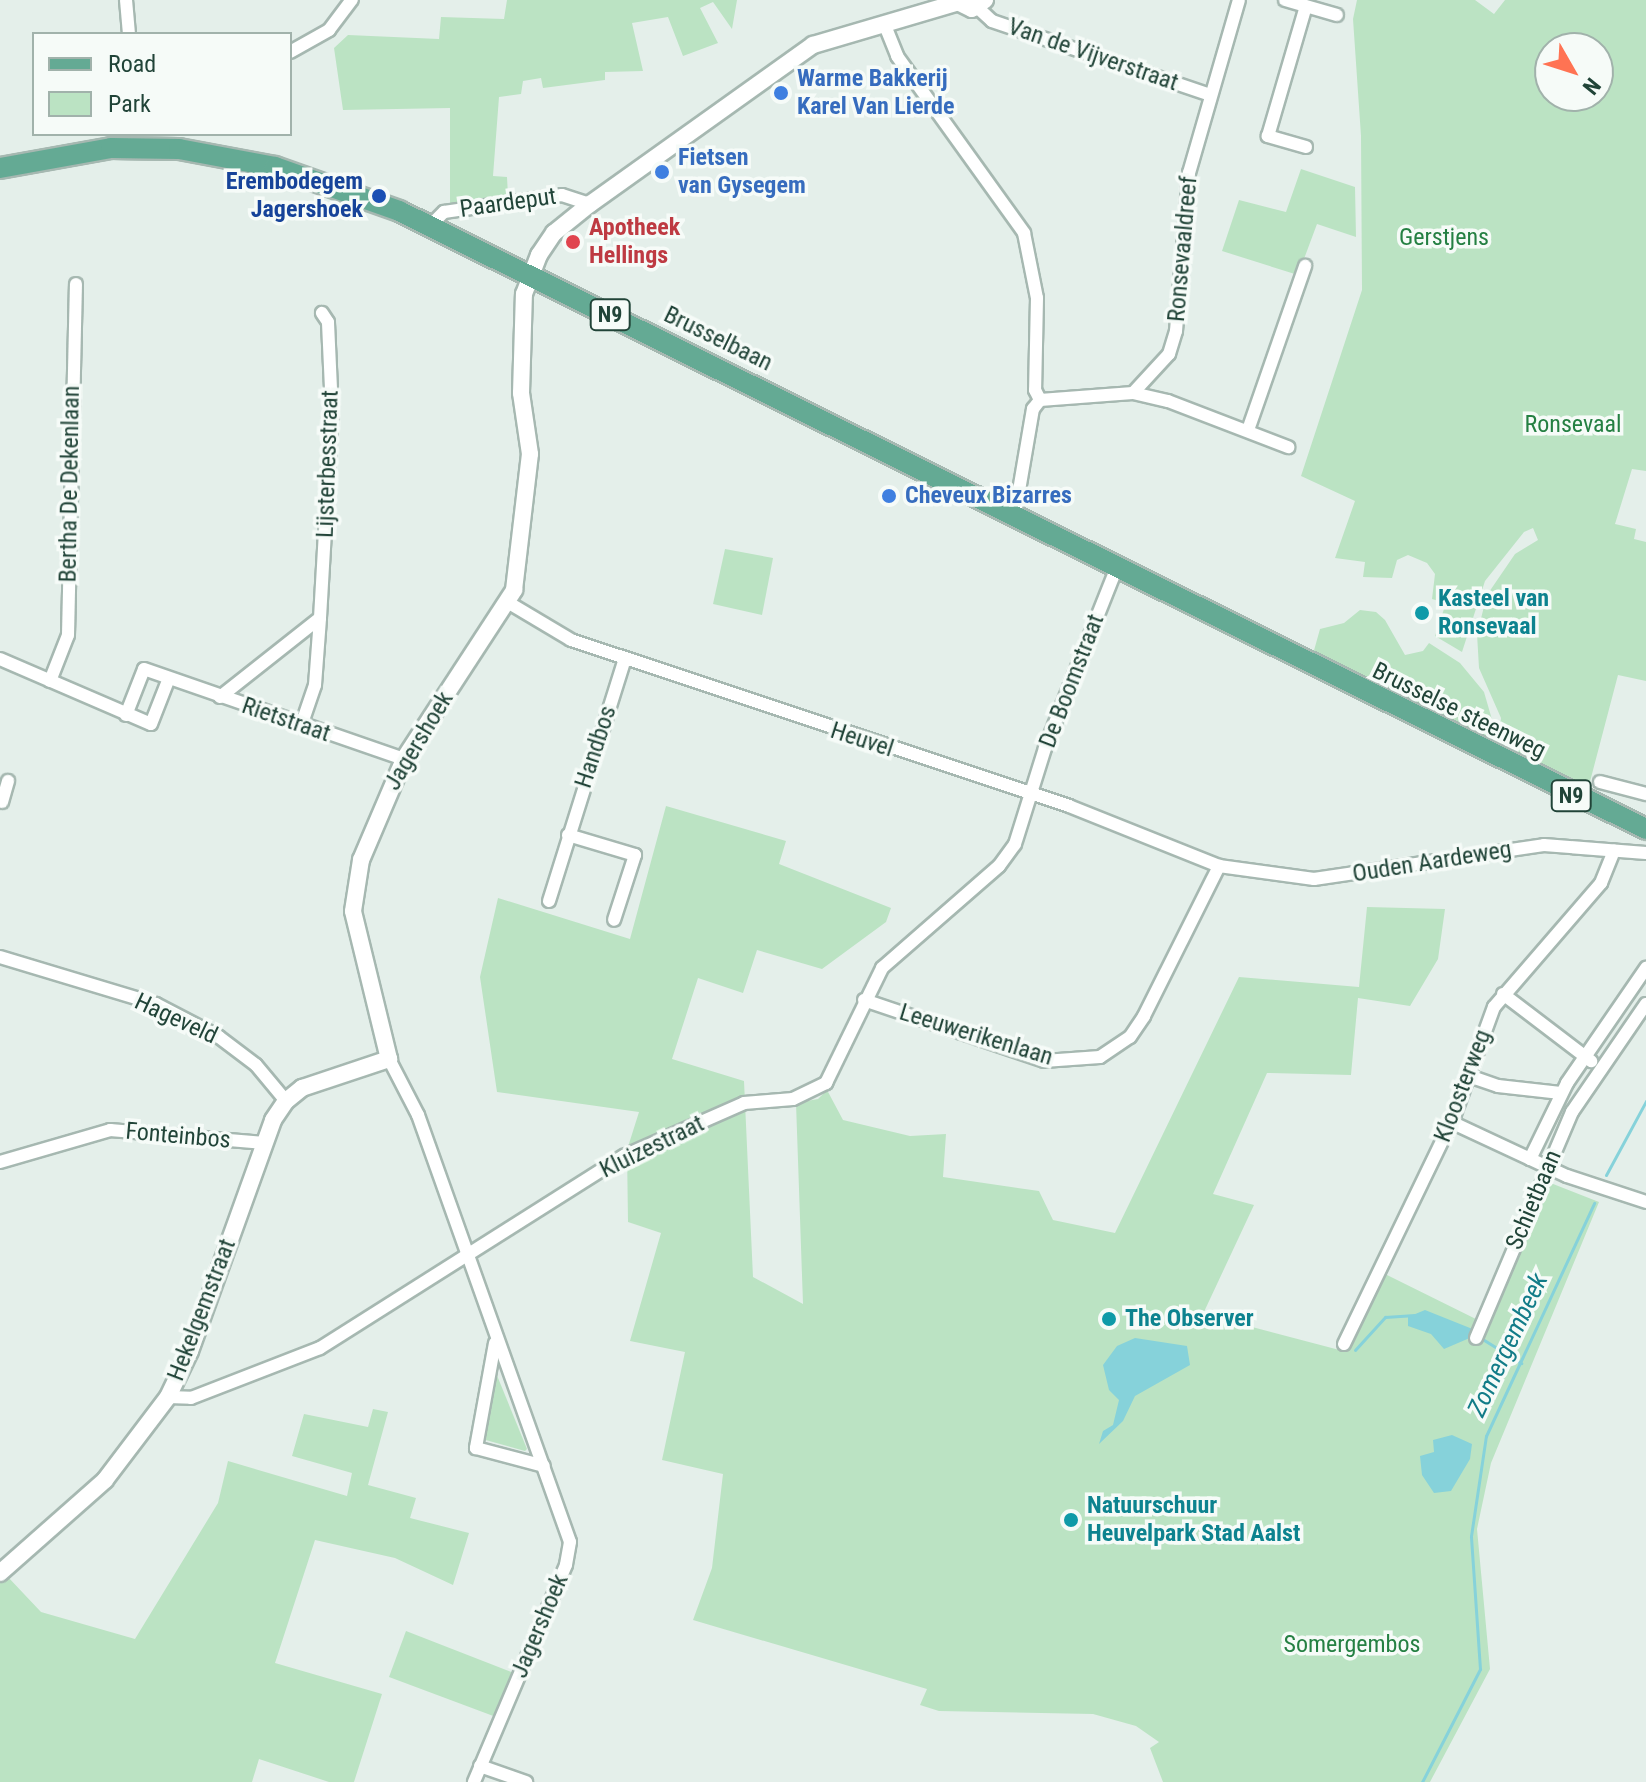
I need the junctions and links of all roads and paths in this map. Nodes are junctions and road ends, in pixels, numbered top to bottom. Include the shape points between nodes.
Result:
1 (126, 0) edge
2 (352, 0) edge
3 (1239, 0) edge
4 (1285, 0) edge
5 (972, 3) edge
6 (1306, 6) junction
7 (1337, 15) dead end
8 (884, 23) junction
9 (129, 32) edge
10 (292, 51) edge
11 (1211, 95) junction
12 (135, 141) edge
13 (179, 142) edge
14 (1306, 147) dead end
15 (0, 168) edge
16 (590, 204) junction
17 (430, 226) junction
18 (1305, 266) dead end
19 (530, 275) junction
20 (76, 284) dead end
21 (322, 313) dead end
22 (1133, 393) junction
23 (1040, 400) junction
24 (1248, 430) junction
25 (1288, 447) dead end
26 (1015, 514) junction
27 (1116, 570) junction
28 (509, 603) junction
29 (320, 618) junction
30 (0, 659) edge
31 (625, 659) junction
32 (169, 678) junction
33 (1336, 679) joint
34 (50, 681) junction
35 (220, 697) junction
36 (126, 715) junction
37 (301, 726) junction
38 (404, 759) junction
39 (8, 781) dead end
40 (1600, 782) dead end
41 (1030, 794) junction
42 (1646, 794) edge
43 (1, 806) edge
44 (1646, 829) edge
45 (568, 835) junction
46 (1614, 850) junction
47 (1646, 852) edge
48 (1219, 866) junction
49 (549, 901) dead end
50 (614, 920) dead end
51 (0, 957) edge
52 (1646, 968) edge
53 (1503, 994) junction
54 (864, 1000) junction
55 (1646, 1004) edge
56 (1585, 1057) junction
57 (389, 1059) junction
58 (1601, 1067) junction
59 (1469, 1076) junction
60 (1561, 1093) junction
61 (286, 1101) junction
62 (1451, 1122) junction
63 (264, 1143) junction
64 (1530, 1159) junction
65 (0, 1162) edge
66 (1549, 1169) junction
67 (1646, 1202) edge
68 (465, 1257) junction
69 (1478, 1334) dead end
70 (495, 1343) junction
71 (1344, 1344) dead end
72 (168, 1397) junction
73 (544, 1466) junction
74 (0, 1573) edge
75 (480, 1766) junction
76 (474, 1782) edge
77 (526, 1782) edge

1 - 9 street
2 - 10 street via 329,30
3 - 11 street, Ronsevaaldreef
4 - 6 street
5 - 8 street
5 - 11 street, Van de Vijverstraat via 992,21
6 - 7 street
6 - 14 street via 1268,136
8 - 16 street via 813,45
8 - 23 street via 897,56 1024,233 1037,298 1035,390
11 - 22 street, Ronsevaaldreef via 1187,188 1175,339 1161,366
12 - 13 main road, Brusselbaan / N9
12 - 15 main road, Brusselbaan / N9
13 - 17 main road, Brusselbaan / N9 via 291,172
16 - 17 street, Paardeput via 562,195 444,212
16 - 19 street via 554,233
17 - 19 main road, Brusselbaan / N9
18 - 24 street
19 - 26 main road, Brusselbaan / N9
19 - 28 street, Jagershoek via 524,294 521,393 530,468
20 - 34 street, Bertha De Dekenlaan via 68,635
21 - 29 street, Lijsterbesstraat via 328,322 332,411
22 - 23 street
22 - 24 street
23 - 26 street via 1033,409
24 - 25 street
26 - 27 main road, Brusselbaan / N9
27 - 33 main road, Brusselbaan / N9
27 - 41 street, De Boomstraat
28 - 31 street, Heuvel via 559,634
28 - 38 street, Jagershoek
29 - 35 street
29 - 37 street, Lijsterbesstraat via 315,685
30 - 34 street
31 - 41 street, Heuvel
31 - 45 street, Handbos
32 - 35 street, Rietstraat
32 - 36 street via 151,724
32 - 36 street, Rietstraat via 144,669
33 - 44 main road, Brusselse steenweg / N9
34 - 36 street
35 - 37 street, Rietstraat
37 - 38 street, Rietstraat
38 - 57 street, Jagershoek via 361,860 353,911
39 - 43 street
40 - 42 street
41 - 48 street, Heuvel
41 - 54 street, Kluizestraat via 1015,844 999,866 882,968
45 - 49 street, Handbos
45 - 50 street via 635,855
46 - 47 street, Ouden Aardeweg
46 - 48 street, Ouden Aardeweg via 1544,845 1314,879
46 - 53 street, Kloosterweg via 1601,883
48 - 54 street, Leeuwerikenlaan via 1144,1016 1130,1037 1100,1057 1044,1061
51 - 61 street, Hageveld via 156,1004 219,1037 256,1065
52 - 56 street, Schietbaan
53 - 56 street
53 - 59 street, Kloosterweg
54 - 68 street, Kluizestraat via 833,1071 814,1092 744,1103 624,1156
55 - 58 street, Schietbaan
56 - 58 street
56 - 60 street, Schietbaan
57 - 61 street via 302,1088
57 - 68 street, Jagershoek via 418,1115
58 - 66 street, Schietbaan via 1572,1112
59 - 60 street via 1498,1086
59 - 62 street, Kloosterweg
60 - 64 street, Schietbaan
61 - 63 street, Hekelgemstraat
62 - 64 street
62 - 71 street, Kloosterweg
63 - 65 street, Fonteinbos via 110,1130
63 - 72 street, Hekelgemstraat via 190,1351
64 - 66 street
66 - 67 street
66 - 69 street, Schietbaan
68 - 70 street, Jagershoek
68 - 72 street, Kluizestraat via 320,1348 191,1398
70 - 73 street, Jagershoek
70 - 73 street, Jagershoek via 476,1448
72 - 74 street, Hekelgemstraat via 105,1480
73 - 75 street, Jagershoek via 570,1542 566,1565
75 - 76 street, Jagershoek
75 - 77 street

